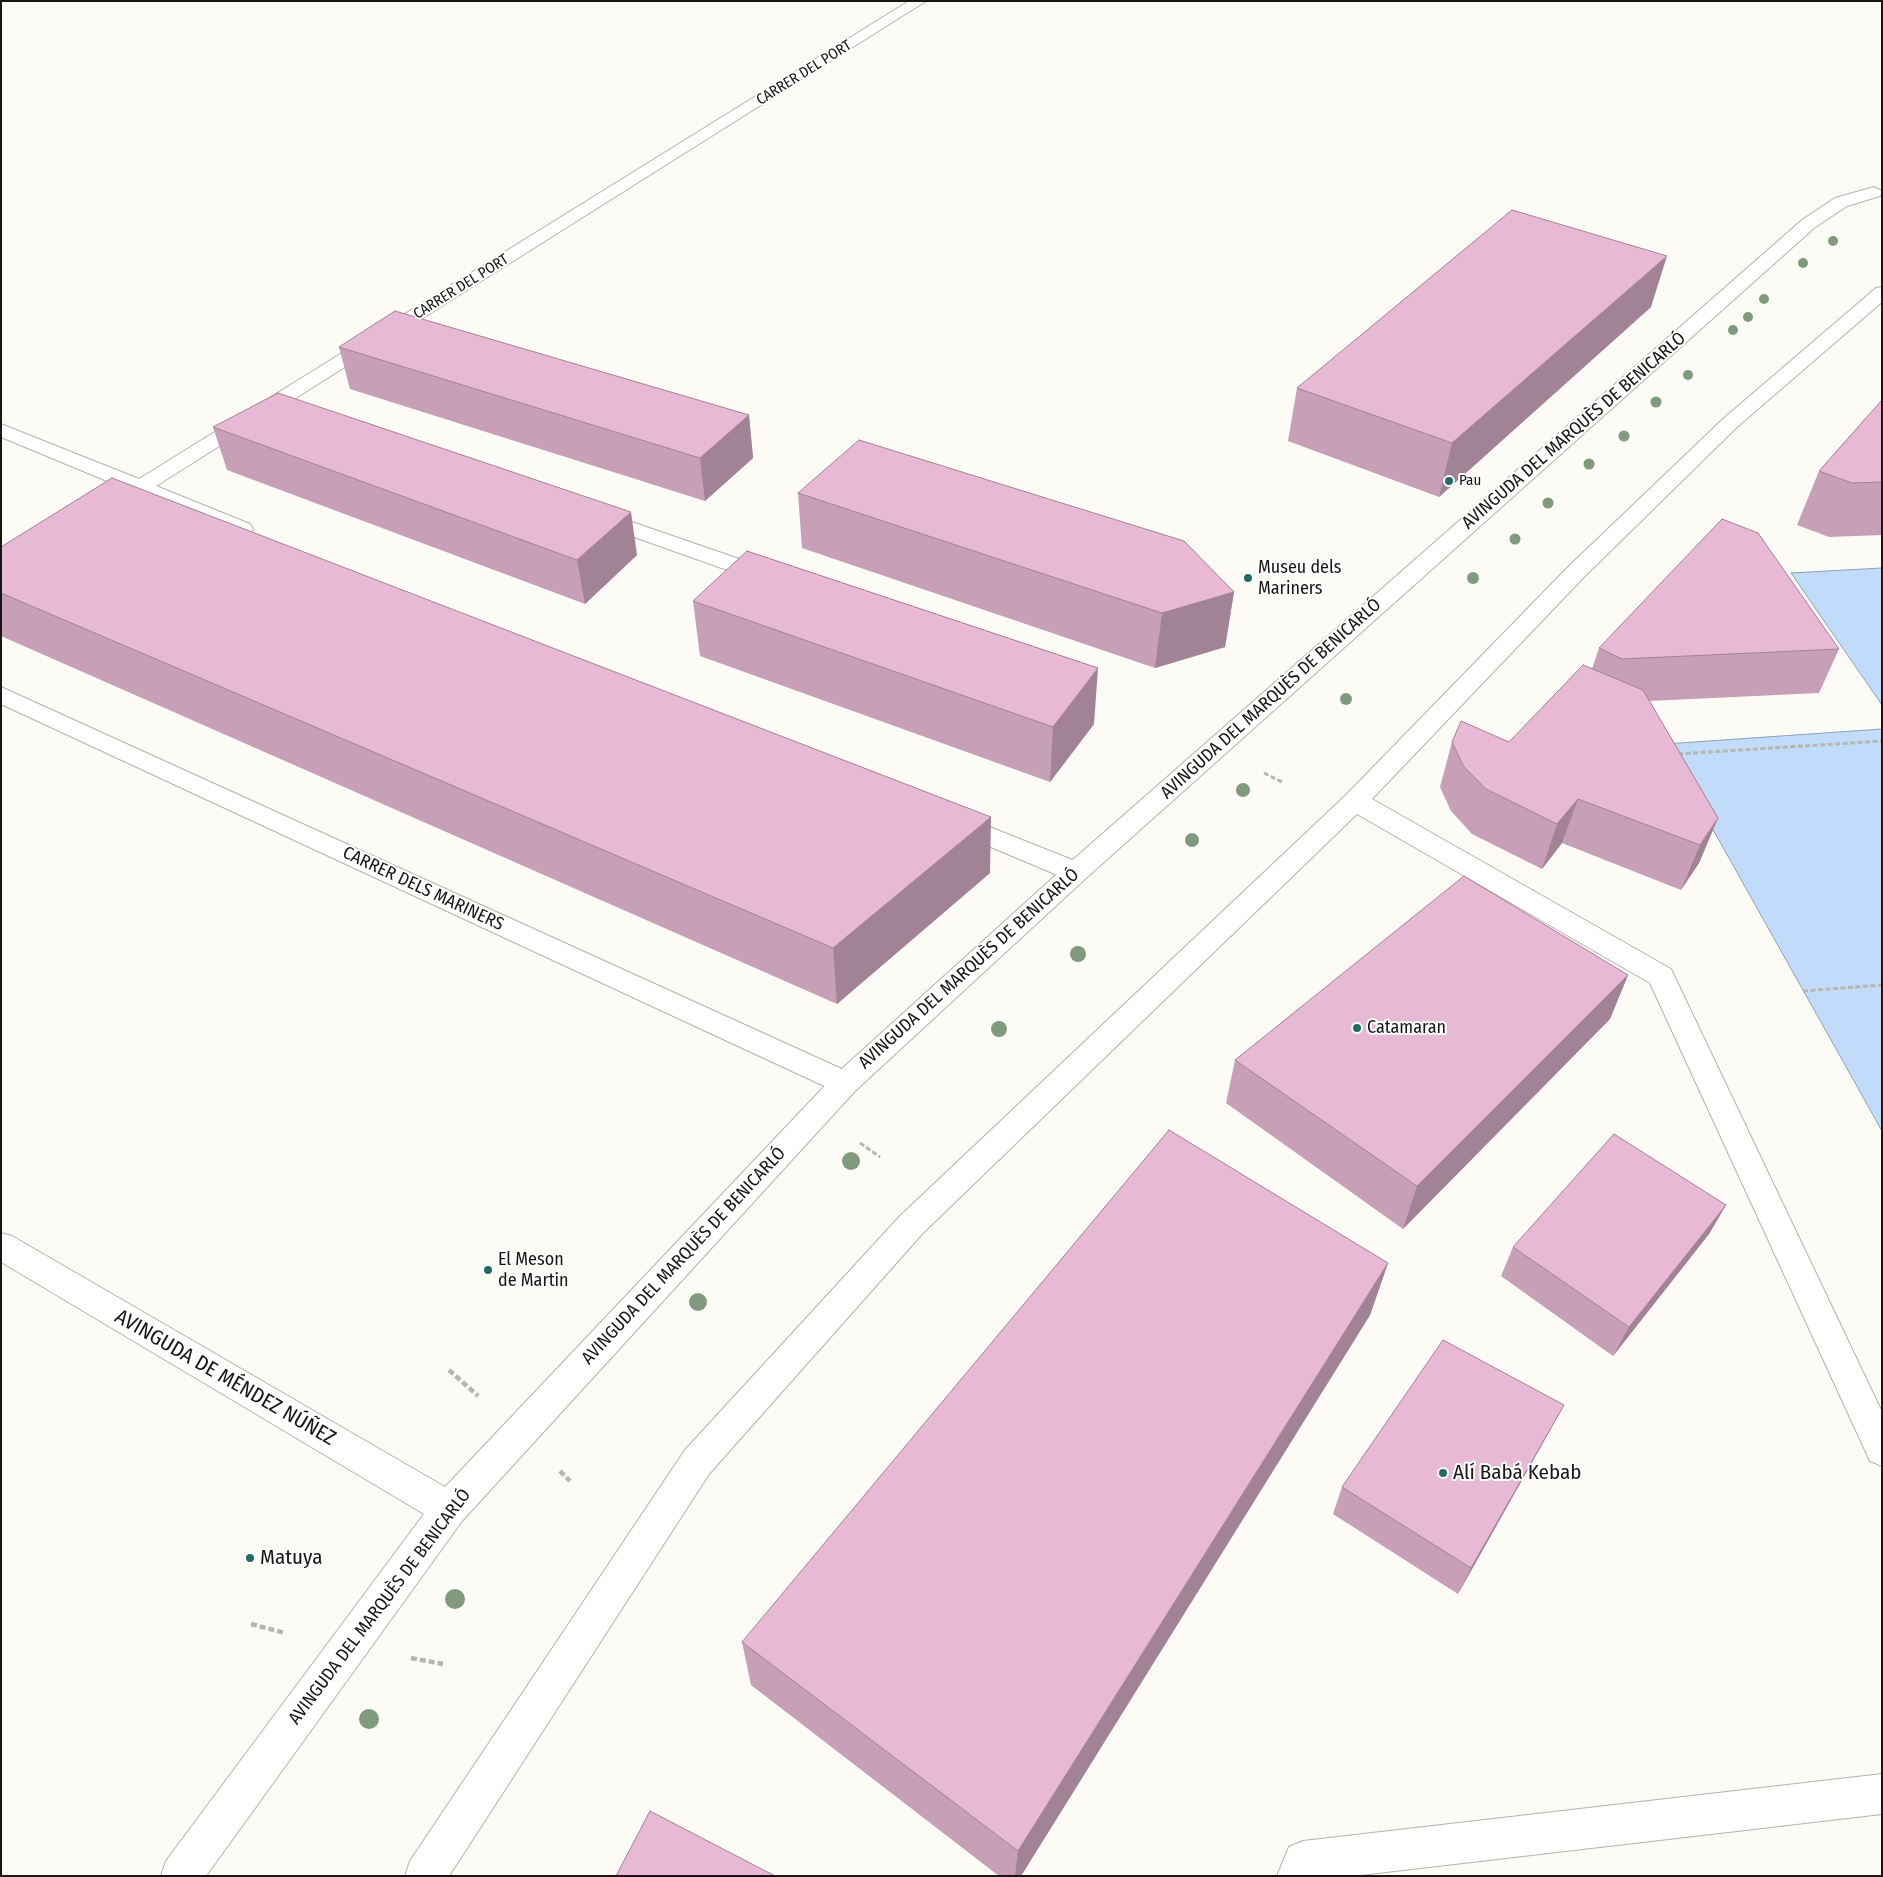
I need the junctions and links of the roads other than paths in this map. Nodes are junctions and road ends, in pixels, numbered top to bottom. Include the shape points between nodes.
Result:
1 (919, 1) edge
2 (1879, 192) edge
3 (1882, 292) edge
4 (275, 402) junction
5 (304, 412) edge
6 (1, 430) edge
7 (140, 487) junction
8 (115, 502) edge
9 (585, 512) edge
10 (259, 536) edge
11 (783, 582) edge
12 (1, 695) edge
13 (1355, 801) junction
14 (933, 812) edge
15 (1076, 872) junction
16 (845, 1083) junction
17 (1, 1246) edge
18 (1882, 1450) edge
19 (449, 1509) junction
20 (1882, 1794) edge
21 (182, 1876) edge
22 (425, 1876) edge
23 (1297, 1876) edge

1 - 4 street, CARRER DEL PORT
2 - 15 street, AVINGUDA DEL MARQUÈS DE BENICARLÓ via 1842,202 1808,224
3 - 13 street via 1730,423 1575,573
4 - 5 street
4 - 7 street, CARRER DEL PORT
6 - 7 street
7 - 8 street, CARRER DEL PORT
7 - 10 street
9 - 11 street
12 - 16 street, CARRER DELS MARINERS
13 - 18 street via 1661,976
13 - 22 street via 911,1225 697,1462
14 - 15 street
15 - 16 street, AVINGUDA DEL MARQUÈS DE BENICARLÓ
16 - 19 street, AVINGUDA DEL MARQUÈS DE BENICARLÓ
17 - 19 street, AVINGUDA DE MÉNDEZ NÚÑEZ
19 - 21 street, AVINGUDA DEL MARQUÈS DE BENICARLÓ
20 - 23 street via 1304,1861

